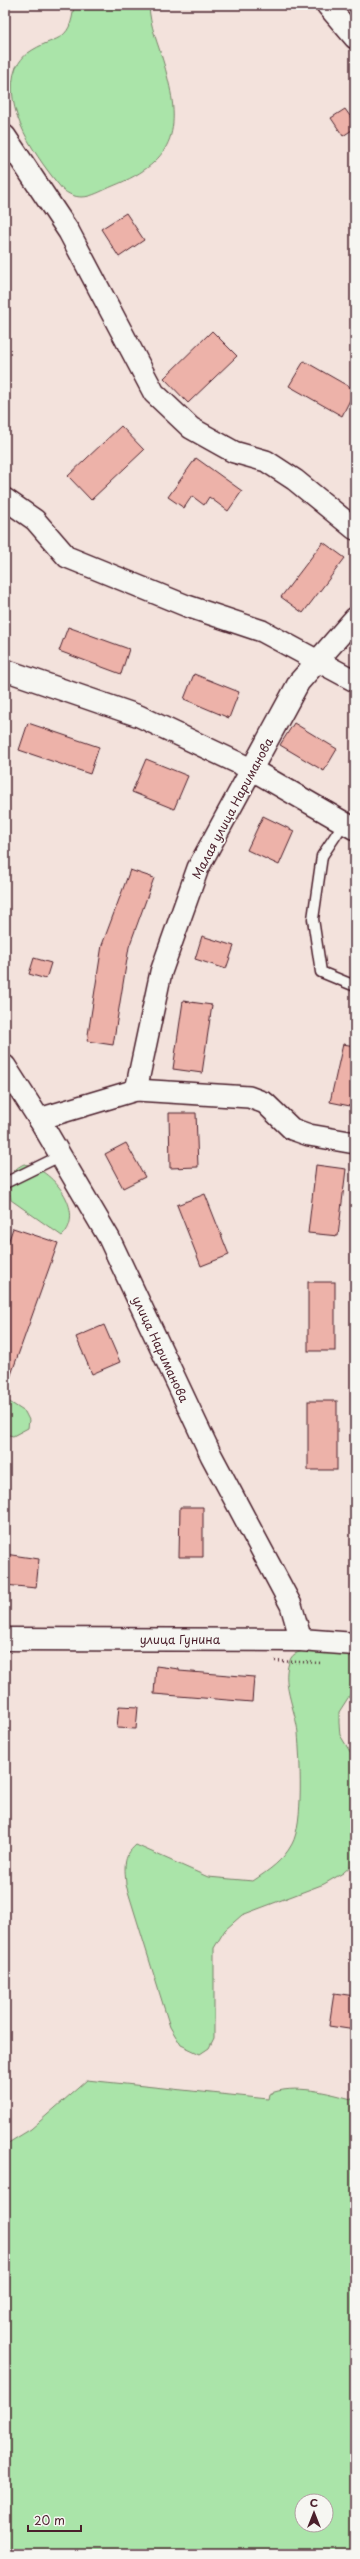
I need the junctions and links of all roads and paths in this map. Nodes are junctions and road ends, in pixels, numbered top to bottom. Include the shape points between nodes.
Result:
1 (327, 5) edge
2 (355, 38) edge
3 (5, 136) edge
4 (5, 499) edge
5 (355, 529) edge
6 (355, 618) edge
7 (318, 661) junction
8 (5, 670) edge
9 (355, 681) edge
10 (251, 769) junction
11 (350, 826) edge
12 (355, 986) edge
13 (5, 1066) edge
14 (136, 1090) junction
15 (39, 1119) junction
16 (355, 1143) edge
17 (60, 1156) junction
18 (5, 1183) edge
19 (5, 1639) edge
20 (301, 1640) junction
21 (355, 1644) edge

1 - 2 street
3 - 5 street via 69,232 154,392 191,428 234,452 266,461 295,480
4 - 7 street via 35,520 67,557 187,606 262,631
6 - 7 street, Малая улица Нариманова
7 - 9 street
7 - 10 street, Малая улица Нариманова via 299,682
8 - 10 street via 139,716
10 - 11 street
10 - 14 street, Малая улица Нариманова via 198,868 161,972
11 - 12 lane via 322,856 314,919 321,972
13 - 15 street, улица Нариманова
14 - 15 street
14 - 16 street via 248,1098 265,1103 292,1129 309,1135
15 - 17 street, улица Нариманова
17 - 18 lane
17 - 20 street, улица Нариманова via 109,1238 211,1455 291,1604
19 - 20 main road, улица Гунина
20 - 21 main road, улица Гунина

